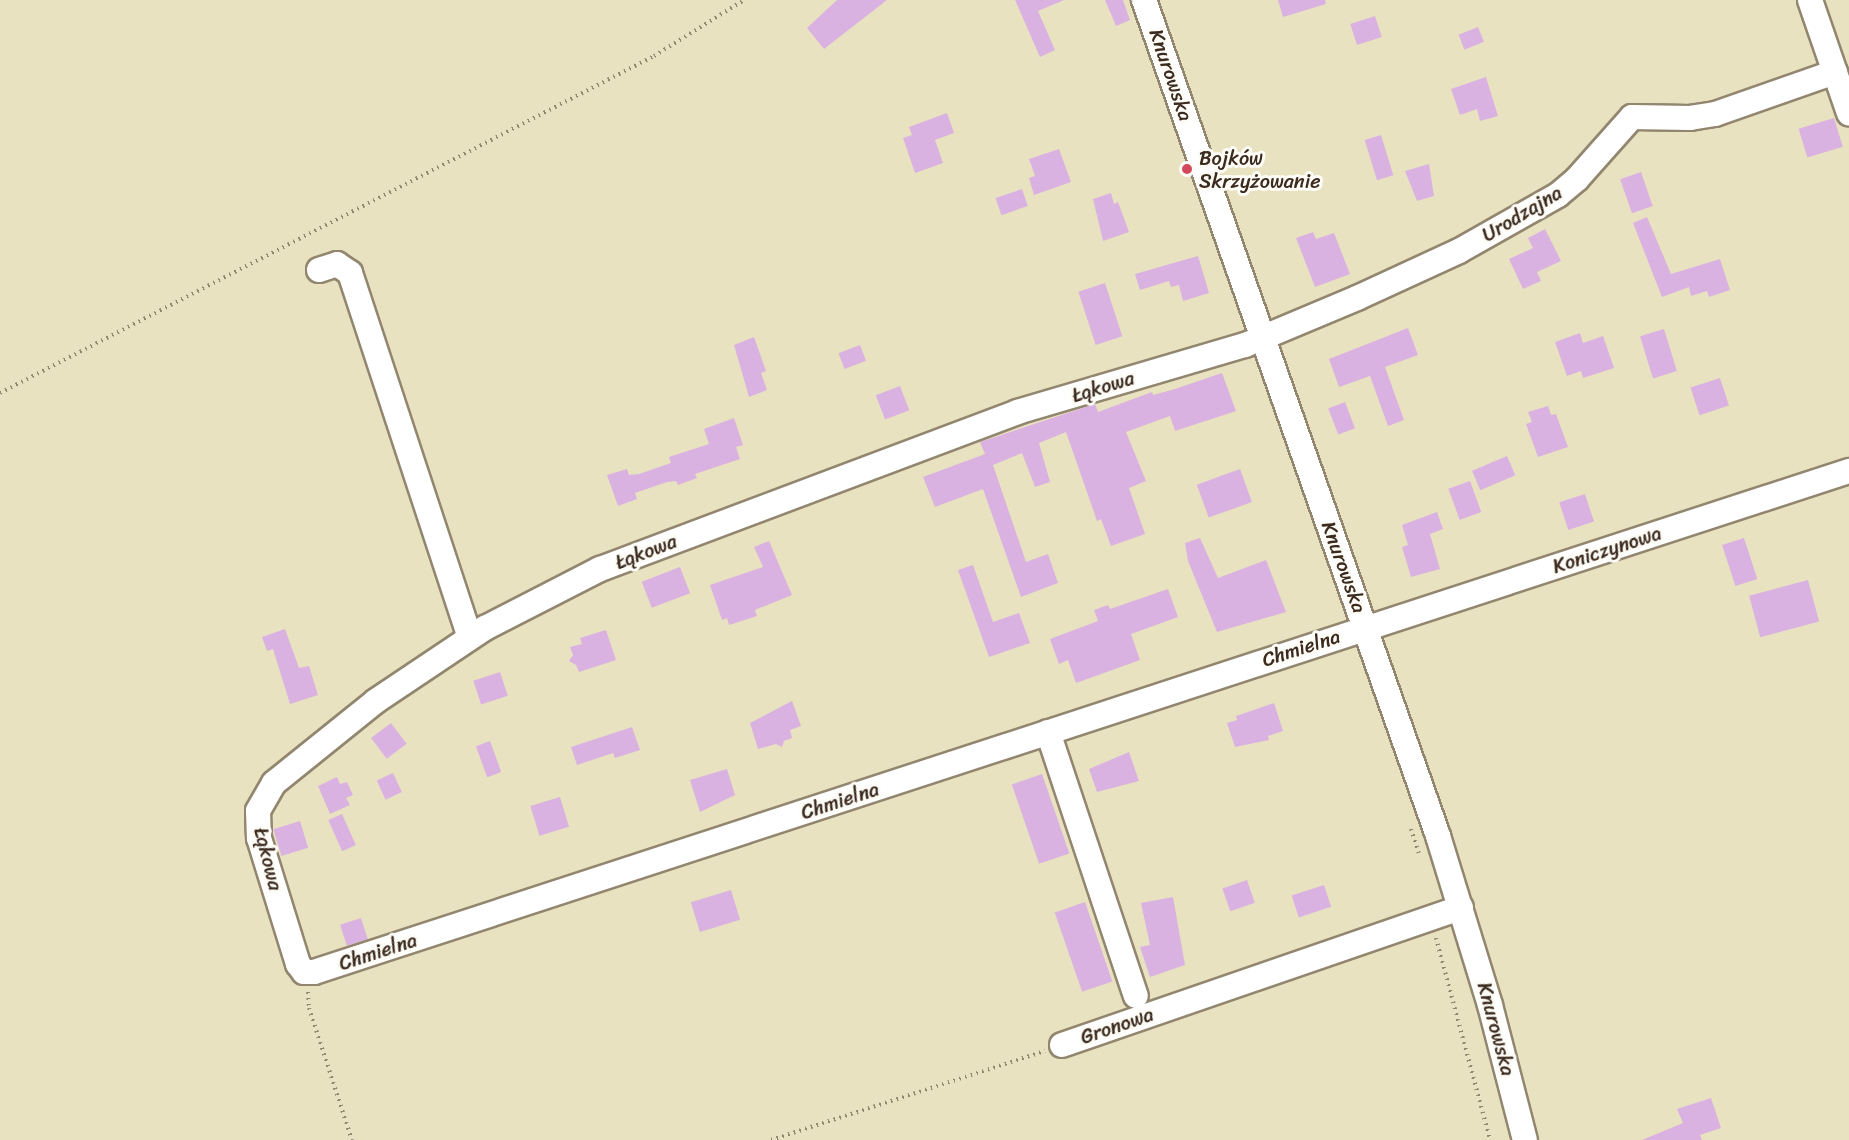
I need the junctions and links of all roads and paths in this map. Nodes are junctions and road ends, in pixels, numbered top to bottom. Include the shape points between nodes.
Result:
1 (744, 0) edge
2 (1144, 0) edge
3 (1809, 0) edge
4 (1835, 72) junction
5 (1849, 113) edge
6 (319, 270) dead end
7 (1262, 338) junction
8 (0, 393) edge
9 (1849, 471) edge
10 (1365, 626) junction
11 (470, 637) junction
12 (1048, 732) junction
13 (1461, 908) junction
14 (1432, 925) dead end
15 (312, 973) junction
16 (1136, 996) dead end
17 (1062, 1045) joint
18 (352, 1140) edge
19 (771, 1140) edge
20 (1490, 1140) edge
21 (1526, 1140) edge

1 - 8 path via 654,56
2 - 7 street, Knurowska
3 - 4 street
4 - 5 street
4 - 7 street, Urodzajna via 1715,114 1666,119 1632,117 1577,179 1538,208 1459,251
6 - 11 street via 337,264 350,273
7 - 10 street, Knurowska
7 - 11 street, Łąkowa via 1018,412 600,569
9 - 10 street, Koniczynowa
10 - 12 street, Chmielna
10 - 13 street, Knurowska
11 - 15 street, Łąkowa via 376,701 274,783 258,811 260,838 295,954 301,969
12 - 15 street, Chmielna
12 - 16 street
13 - 17 street, Gronowa
13 - 21 street, Knurowska
14 - 20 path
15 - 18 path via 309,1008
17 - 19 path, Gronowa

